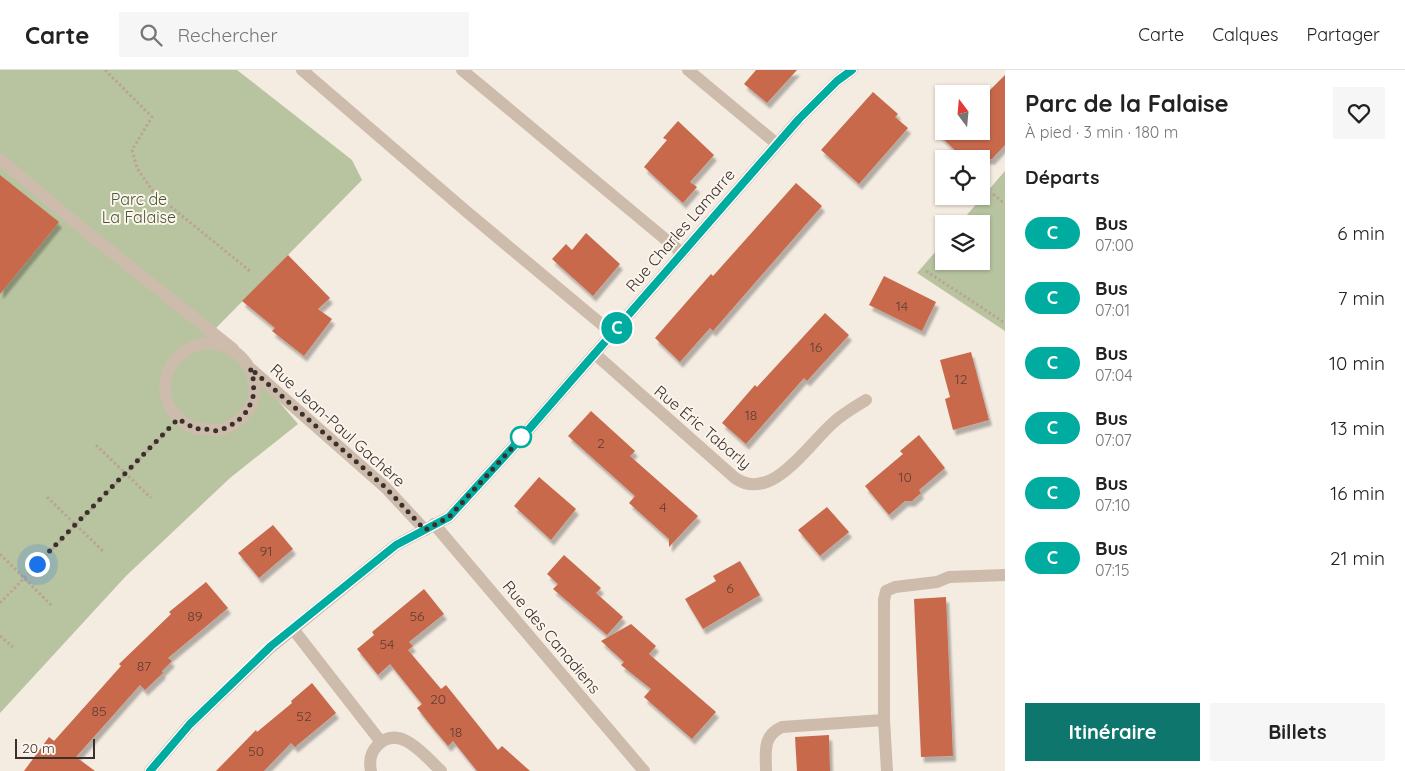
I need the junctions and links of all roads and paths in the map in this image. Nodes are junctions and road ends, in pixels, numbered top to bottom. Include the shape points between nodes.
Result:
1 (105, 70) edge
2 (302, 70) edge
3 (462, 70) edge
4 (688, 70) edge
5 (852, 70) edge
6 (777, 144) junction
7 (0, 159) edge
8 (993, 194) dead end
9 (1005, 204) edge
10 (682, 253) junction
11 (926, 271) dead end
12 (251, 272) dead end
13 (1005, 323) edge
14 (612, 333) junction
15 (233, 349) junction
16 (595, 354) junction
17 (250, 368) junction
18 (866, 400) dead end
19 (178, 419) junction
20 (96, 445) dead end
21 (124, 474) junction
22 (47, 497) dead end
23 (151, 498) dead end
24 (75, 525) junction
25 (430, 527) junction
26 (103, 551) dead end
27 (0, 554) edge
28 (1005, 575) edge
29 (24, 578) junction
30 (0, 602) edge
31 (52, 606) dead end
32 (293, 629) junction
33 (0, 636) edge
34 (13, 648) dead end
35 (884, 720) junction
36 (381, 742) junction
37 (150, 771) edge
38 (372, 771) edge
39 (440, 771) edge
40 (644, 771) edge
41 (766, 771) edge
42 (888, 771) edge

1 - 12 path via 152,117 132,150 137,168 154,193
2 - 14 street
3 - 10 street
4 - 6 street
5 - 6 street, Rue Charles Lamarre via 820,98
6 - 10 street, Rue Charles Lamarre
7 - 15 street via 99,243
8 - 9 path
10 - 14 street, Rue Charles Lamarre
11 - 13 path
14 - 16 street, Rue Charles Lamarre
15 - 17 street
15 - 19 street via 216,343 197,345 174,361 164,385
16 - 18 street, Rue Éric Tabarly via 735,478 751,485 779,476 834,421
16 - 25 street, Rue Charles Lamarre via 449,517
17 - 19 street via 254,394 248,410 237,422 213,431 196,429
17 - 25 street, Rue Jean-Paul Gachère
19 - 21 path
20 - 21 path
21 - 23 path
21 - 24 path
22 - 24 path
24 - 26 path
24 - 29 path
25 - 32 street, Rue Charles Lamarre via 396,545
25 - 40 street, Rue des Canadiens
27 - 29 path
28 - 35 street via 949,578 886,591
29 - 30 path
29 - 31 path
32 - 36 street
32 - 37 street, Rue Charles Lamarre via 200,714
33 - 34 path
35 - 41 street via 782,727 772,732 767,741
35 - 42 street
36 - 38 street via 371,755
36 - 39 street via 388,738 405,740

